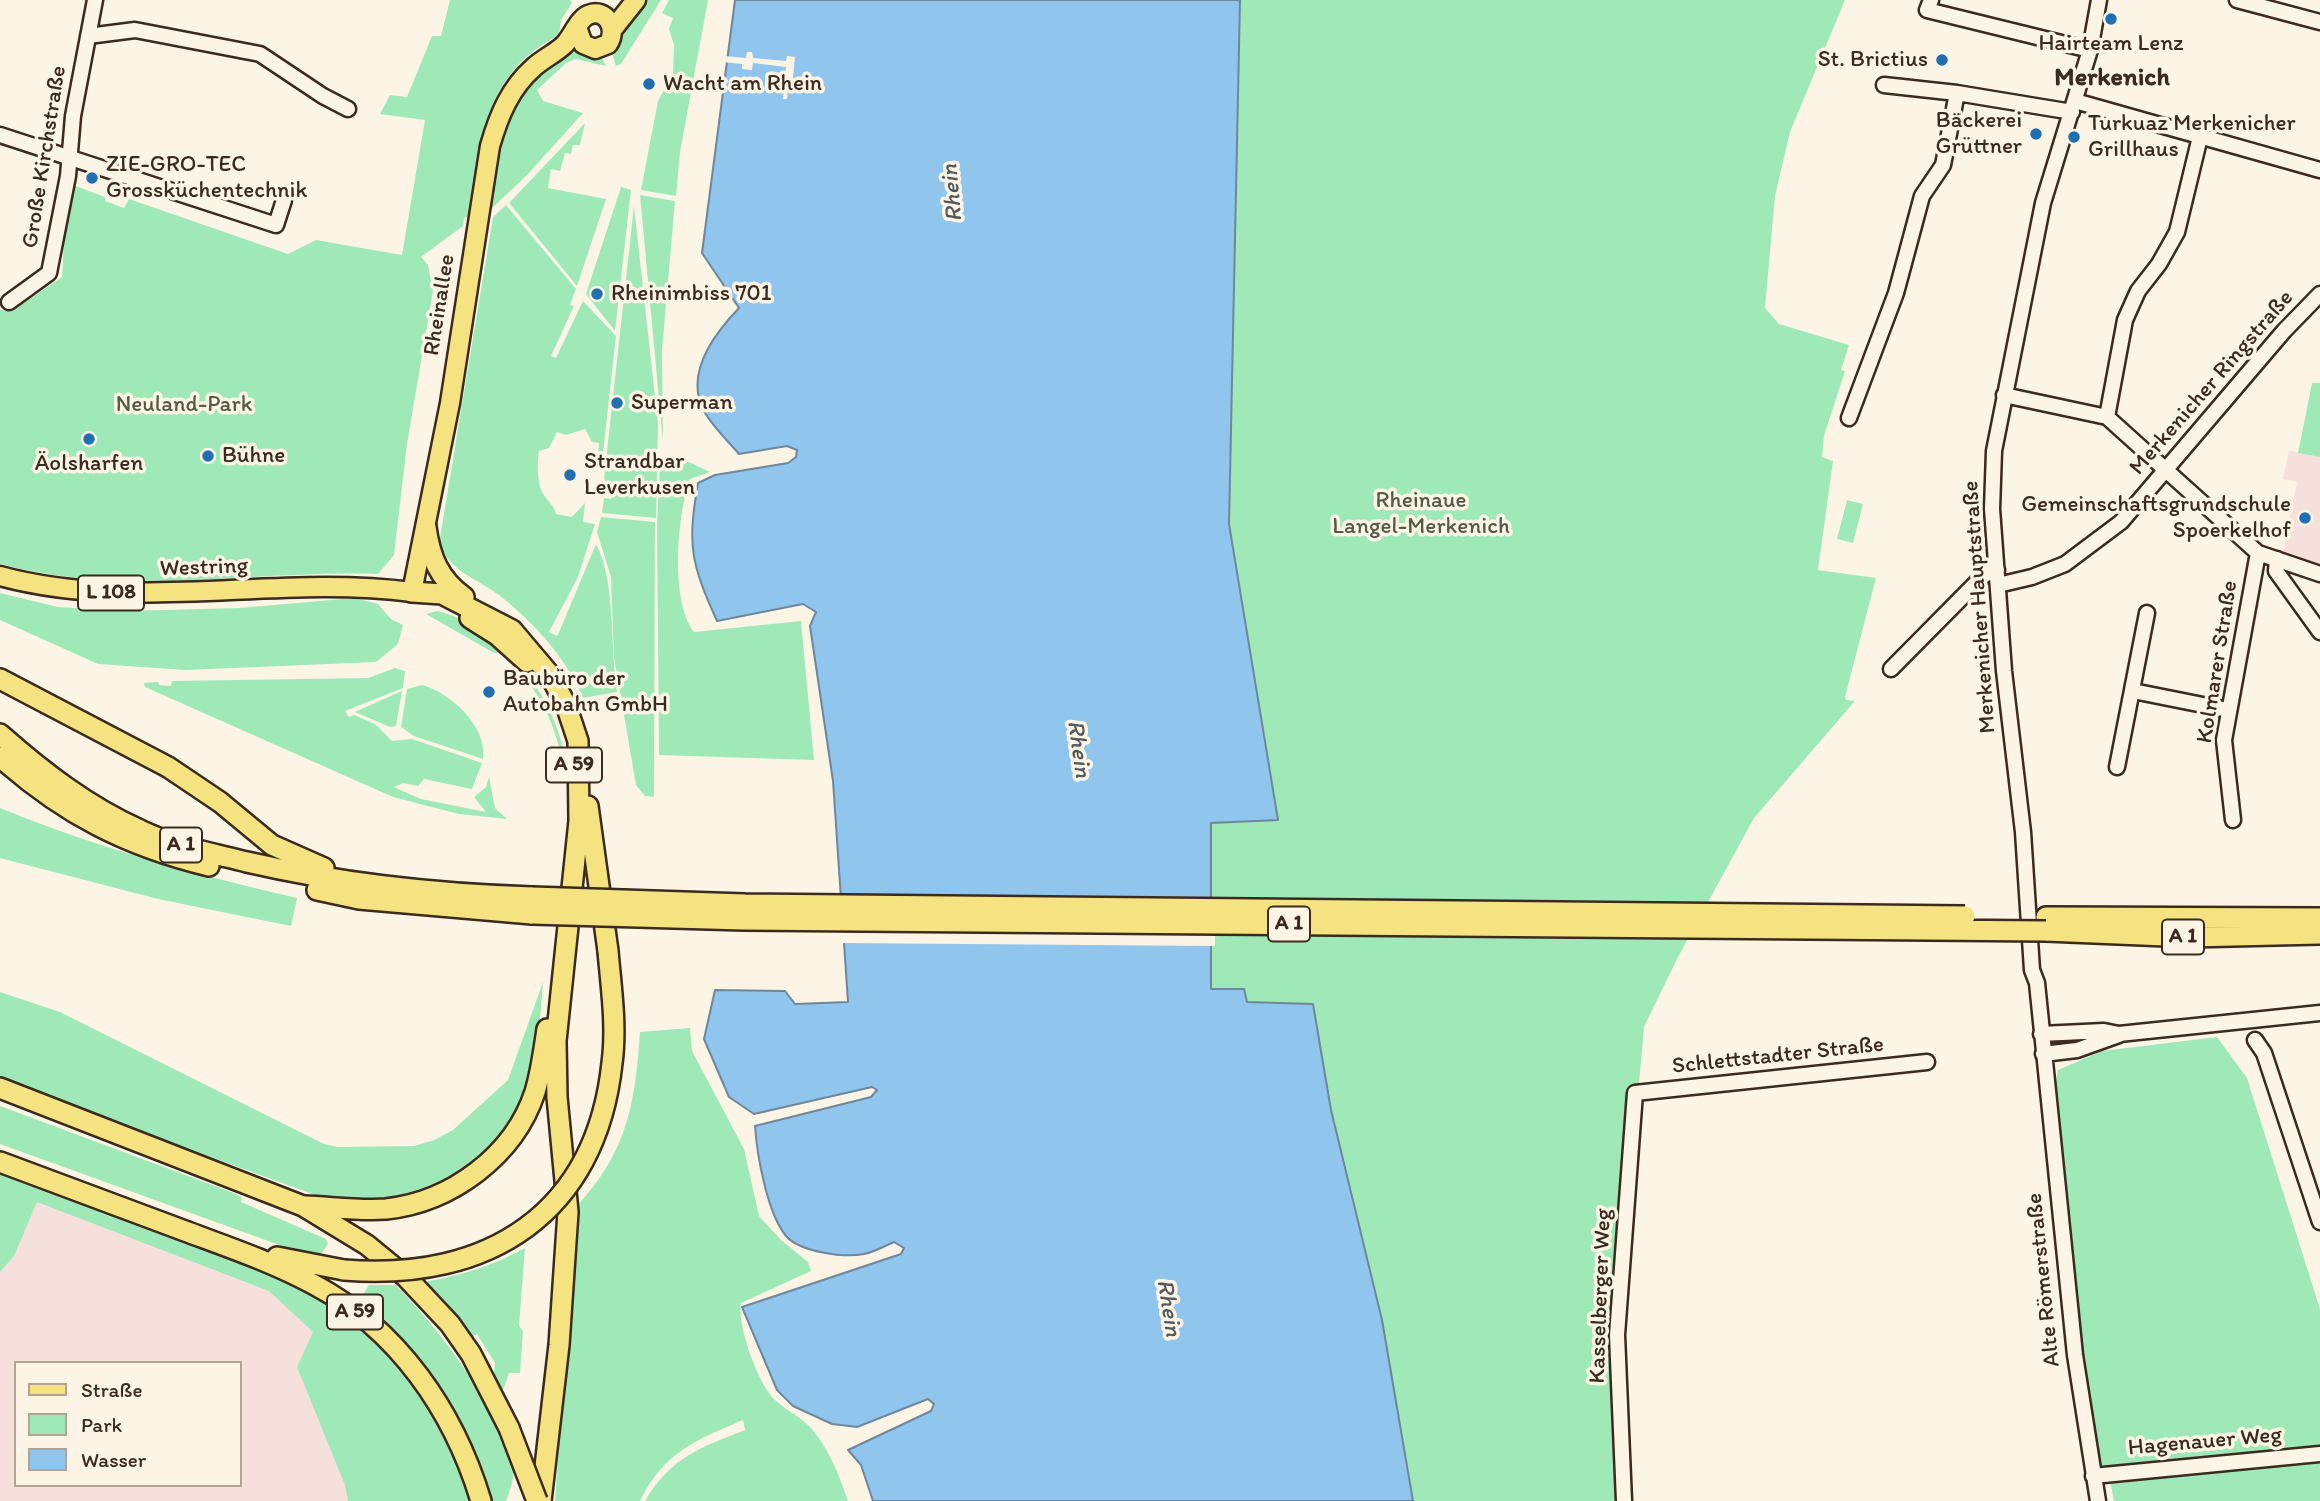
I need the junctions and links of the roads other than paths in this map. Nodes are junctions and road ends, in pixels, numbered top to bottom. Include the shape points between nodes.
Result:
1 (95, 0) edge
2 (1931, 0) edge
3 (2099, 0) edge
4 (2237, 0) edge
5 (633, 4) edge
6 (2271, 4) edge
7 (582, 22) edge
8 (2320, 22) edge
9 (610, 23) junction
10 (88, 36) junction
11 (2091, 50) junction
12 (1884, 85) dead end
13 (1958, 93) junction
14 (2074, 106) junction
15 (348, 109) dead end
16 (0, 135) edge
17 (2200, 137) junction
18 (70, 156) junction
19 (2320, 170) edge
20 (284, 200) dead end
21 (2320, 294) edge
22 (9, 302) dead end
23 (2004, 395) junction
24 (2107, 417) junction
25 (1850, 418) dead end
26 (2166, 471) junction
27 (426, 527) junction
28 (2258, 553) junction
29 (2277, 559) junction
30 (2320, 574) edge
31 (0, 576) edge
32 (1997, 578) junction
33 (412, 592) junction
34 (2147, 613) dead end
35 (488, 614) junction
36 (2320, 632) edge
37 (1891, 669) dead end
38 (0, 679) edge
39 (2133, 691) junction
40 (2228, 710) junction
41 (0, 733) edge
42 (0, 757) edge
43 (580, 757) junction
44 (2117, 767) dead end
45 (2233, 820) dead end
46 (390, 889) junction
47 (532, 905) junction
48 (2320, 918) edge
49 (2046, 924) junction
50 (2320, 934) edge
51 (2320, 1013) edge
52 (550, 1014) junction
53 (2041, 1034) junction
54 (2119, 1034) junction
55 (2255, 1040) dead end
56 (2043, 1054) junction
57 (1927, 1062) dead end
58 (0, 1088) edge
59 (1635, 1093) joint
60 (0, 1163) edge
61 (303, 1206) junction
62 (146, 1216) junction
63 (2320, 1222) edge
64 (2320, 1454) edge
65 (2093, 1476) junction
66 (481, 1501) edge
67 (527, 1501) edge
68 (539, 1501) edge
69 (1624, 1501) edge
70 (2098, 1501) edge

1 - 10 street, Große Kirchstraße
2 - 11 street via 1927,10
3 - 11 street, Merkenicher Hauptstraße
4 - 6 street
5 - 9 main road, Rheinallee
6 - 8 street
7 - 9 main road, Rheinallee via 598,14
7 - 9 main road, Rheinallee via 591,49 604,47 611,40
7 - 27 main road, Rheinallee via 559,49 516,85 499,116 490,146
10 - 15 street via 135,30 260,54
10 - 18 street, Große Kirchstraße
11 - 14 street, Merkenicher Hauptstraße
12 - 13 street
13 - 14 street
13 - 25 street via 1943,165 1922,195 1896,293
14 - 17 street
14 - 23 street, Merkenicher Hauptstraße via 2043,203
16 - 18 street
17 - 19 street
17 - 24 street via 2177,232 2138,291 2125,320
18 - 20 street via 276,225
18 - 22 street, Große Kirchstraße via 49,273
21 - 26 street, Merkenicher Ringstraße
23 - 24 street
23 - 32 street, Merkenicher Hauptstraße via 1994,451
24 - 26 street
26 - 28 street
26 - 32 street, Merkenicher Ringstraße via 2121,522 2076,557 2042,573
27 - 33 main road, Rheinallee
27 - 35 highway via 441,575
28 - 29 street
28 - 40 street, Kolmarer Straße
29 - 30 street
29 - 36 street via 2276,572
31 - 33 main road, Westring / L 108 via 125,594 335,585
32 - 37 street via 1984,575
32 - 53 street, Merkenicher Hauptstraße
33 - 35 highway via 442,594
33 - 52 highway, A 59 via 473,620 517,651 551,696 568,736 573,757 573,817
34 - 39 street
35 - 43 highway, A 59 via 513,630 550,675 573,724
38 - 46 highway via 168,767 289,855
39 - 40 street
39 - 44 street
40 - 45 street, Kolmarer Straße via 2224,740
41 - 46 highway, A 1 via 59,783 141,831 272,868
42 - 47 highway, A 1 via 47,797 127,841 166,855 359,899
43 - 62 highway, bridge via 608,951 613,1060 595,1138 568,1187 524,1230 470,1259 408,1272 300,1264
43 - 68 highway, A 59 via 579,821 556,1041 568,1212 559,1345
46 - 47 highway, A 1
47 - 49 highway, A 1, bridge via 772,920
48 - 49 highway, A 1
49 - 50 highway, A 1 via 2190,937
51 - 54 street
52 - 61 highway via 534,1093 513,1134 486,1165 452,1188 411,1205 364,1210
52 - 67 highway, A 59 via 547,1071 562,1223 551,1375
53 - 54 street
53 - 56 street, Merkenicher Hauptstraße
54 - 56 street via 2077,1050
55 - 63 street via 2264,1053
56 - 65 street, Alte Römerstraße
57 - 59 street, Schlettstadter Straße
58 - 61 highway
59 - 69 street, Kasselberger Weg via 1618,1335
60 - 62 highway, A 59
61 - 68 highway, bridge via 379,1253 450,1324 509,1428
62 - 66 highway, A 59 via 313,1284 366,1320 428,1386 470,1465
64 - 65 street, Hagenauer Weg
65 - 70 street, Alte Römerstraße

